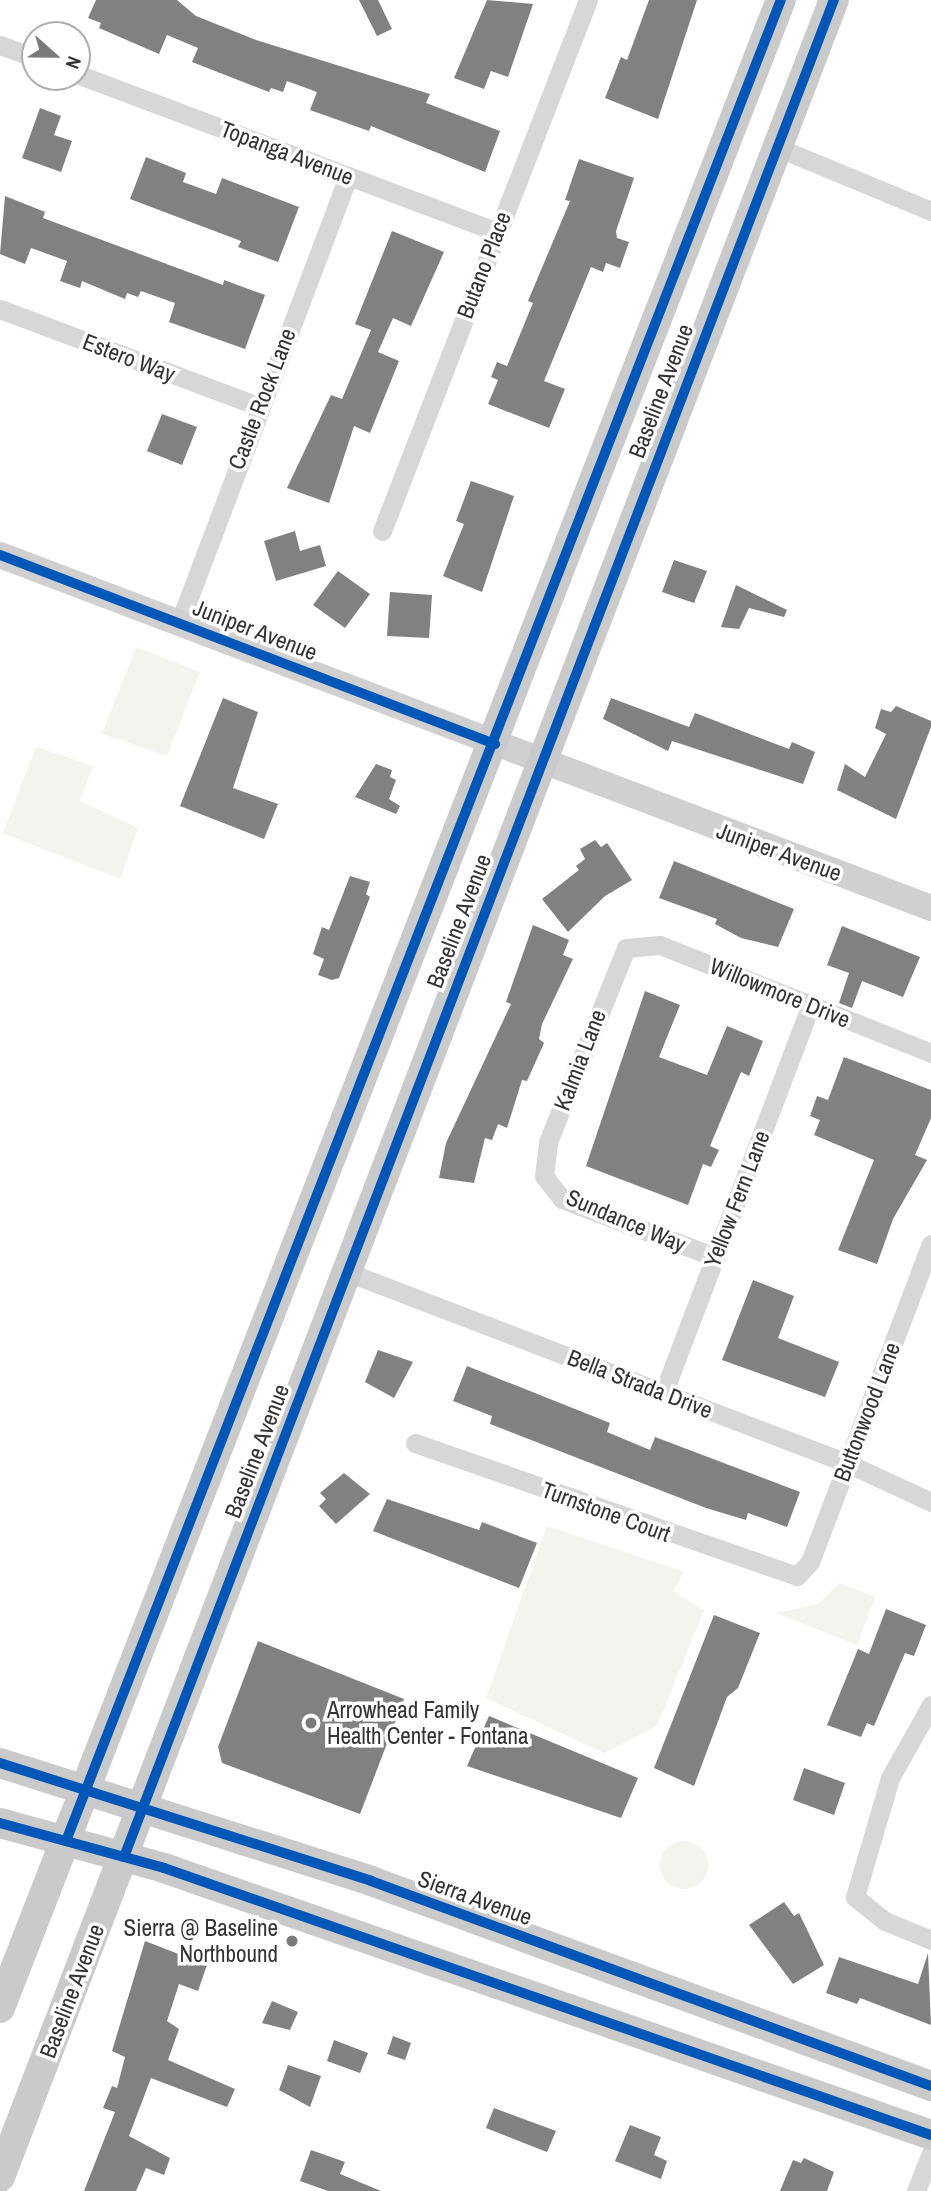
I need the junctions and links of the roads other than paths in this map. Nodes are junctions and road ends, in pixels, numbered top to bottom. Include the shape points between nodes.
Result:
1 (588, 0) edge
2 (782, 0) edge
3 (834, 0) edge
4 (0, 45) edge
5 (21, 53) edge
6 (91, 79) edge
7 (779, 148) junction
8 (348, 176) junction
9 (931, 211) edge
10 (496, 232) junction
11 (0, 309) edge
12 (258, 406) junction
13 (382, 531) dead end
14 (0, 555) edge
15 (179, 624) junction
16 (495, 744) junction
17 (543, 762) junction
18 (931, 908) edge
19 (626, 948) joint
20 (811, 1005) junction
21 (931, 1053) edge
22 (544, 1177) joint
23 (931, 1244) edge
24 (715, 1257) junction
25 (347, 1272) junction
26 (663, 1394) junction
27 (415, 1443) dead end
28 (847, 1462) junction
29 (931, 1502) edge
30 (797, 1576) joint
31 (930, 1709) edge
32 (0, 1763) edge
33 (86, 1790) junction
34 (143, 1808) junction
35 (0, 1823) edge
36 (66, 1841) junction
37 (124, 1857) junction
38 (931, 1940) edge
39 (0, 2008) edge
40 (931, 2086) edge
41 (931, 2135) edge
42 (931, 2153) edge
43 (0, 2177) edge
44 (916, 2191) edge

1 - 10 street, Butano Place
2 - 16 main road, Baseline Avenue
3 - 7 main road, Baseline Avenue
4 - 5 street
6 - 8 street, Topanga Avenue
7 - 9 street
7 - 17 main road, Baseline Avenue
8 - 10 street, Topanga Avenue
8 - 12 street, Castle Rock Lane
10 - 13 street, Butano Place
11 - 12 street, Estero Way
12 - 15 street, Castle Rock Lane
14 - 15 street, Juniper Avenue
15 - 16 street, Juniper Avenue
16 - 17 street, Juniper Avenue
16 - 33 main road, Baseline Avenue
17 - 18 street, Juniper Avenue
17 - 25 main road, Baseline Avenue
19 - 20 street, Willowmore Drive via 660,945
19 - 22 street, Kalmia Lane via 548,1142
20 - 21 street, Willowmore Drive
20 - 24 street, Yellow Fern Lane
22 - 24 street, Sundance Way via 562,1199
23 - 28 street, Buttonwood Lane
24 - 26 street, Yellow Fern Lane
25 - 26 street, Bella Strada Drive
25 - 34 main road, Baseline Avenue
26 - 28 street, Bella Strada Drive
27 - 30 street, Turnstone Court
28 - 29 street, Bella Strada Drive
28 - 30 street, Buttonwood Lane via 810,1562
31 - 38 street via 890,1778 855,1897 885,1921
32 - 33 main road, Sierra Avenue
33 - 34 main road, Sierra Avenue
33 - 36 main road, Baseline Avenue
34 - 37 main road, Baseline Avenue
34 - 40 main road, Sierra Avenue via 371,1881
35 - 36 main road
36 - 37 main road
36 - 39 main road, Baseline Avenue
37 - 41 main road
37 - 43 main road, Baseline Avenue
42 - 44 street

